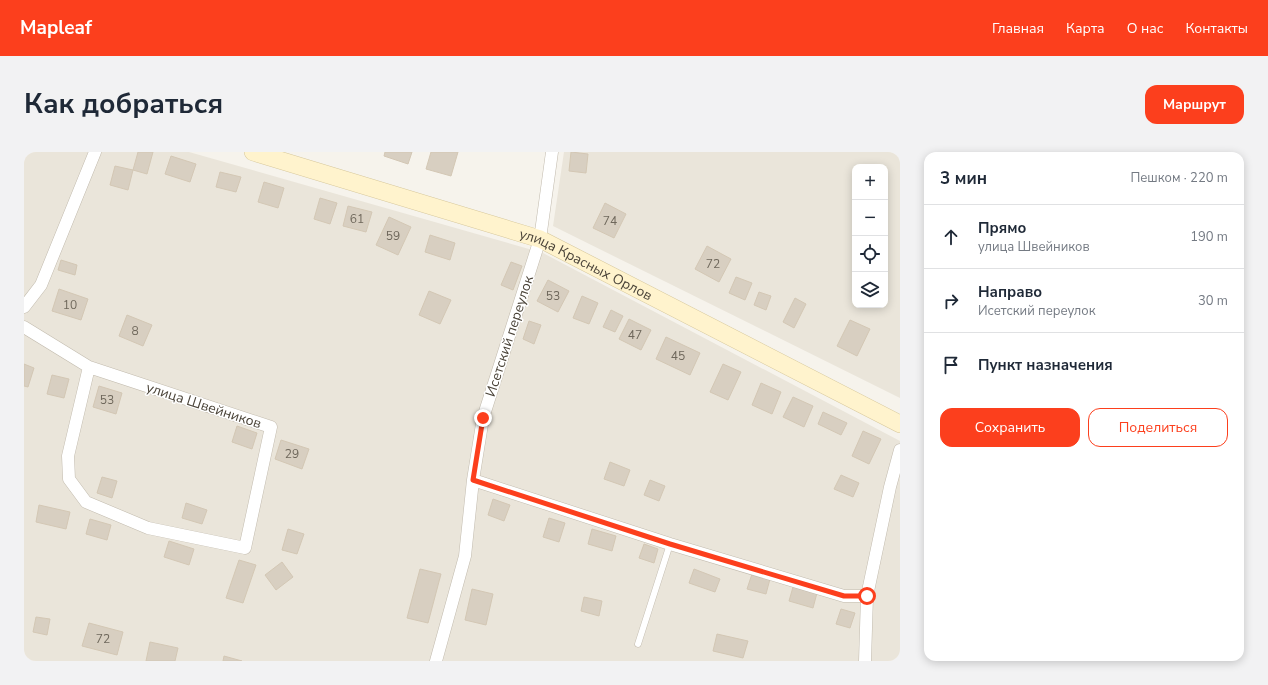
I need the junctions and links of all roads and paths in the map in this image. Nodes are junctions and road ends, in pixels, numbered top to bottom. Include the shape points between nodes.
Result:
1 (95, 152) edge
2 (253, 152) edge
3 (552, 152) edge
4 (540, 240) junction
5 (24, 307) edge
6 (24, 326) edge
7 (89, 367) junction
8 (900, 424) edge
9 (900, 450) edge
10 (473, 480) junction
11 (670, 544) junction
12 (867, 596) junction
13 (638, 644) dead end
14 (436, 661) edge
15 (865, 661) edge

1 - 5 street via 41,285
2 - 4 street, улица Красных Орлов
3 - 4 street, Исетский переулок
4 - 8 street, улица Красных Орлов
4 - 10 street, Исетский переулок via 483,418
6 - 7 street, улица Швейников
7 - 7 street, улица Швейников via 271,427 245,548 148,528 86,502 69,479 68,456
9 - 12 street
10 - 11 street
10 - 14 street, Исетский переулок via 465,556
11 - 12 street via 844,596
11 - 13 lane
12 - 15 street

